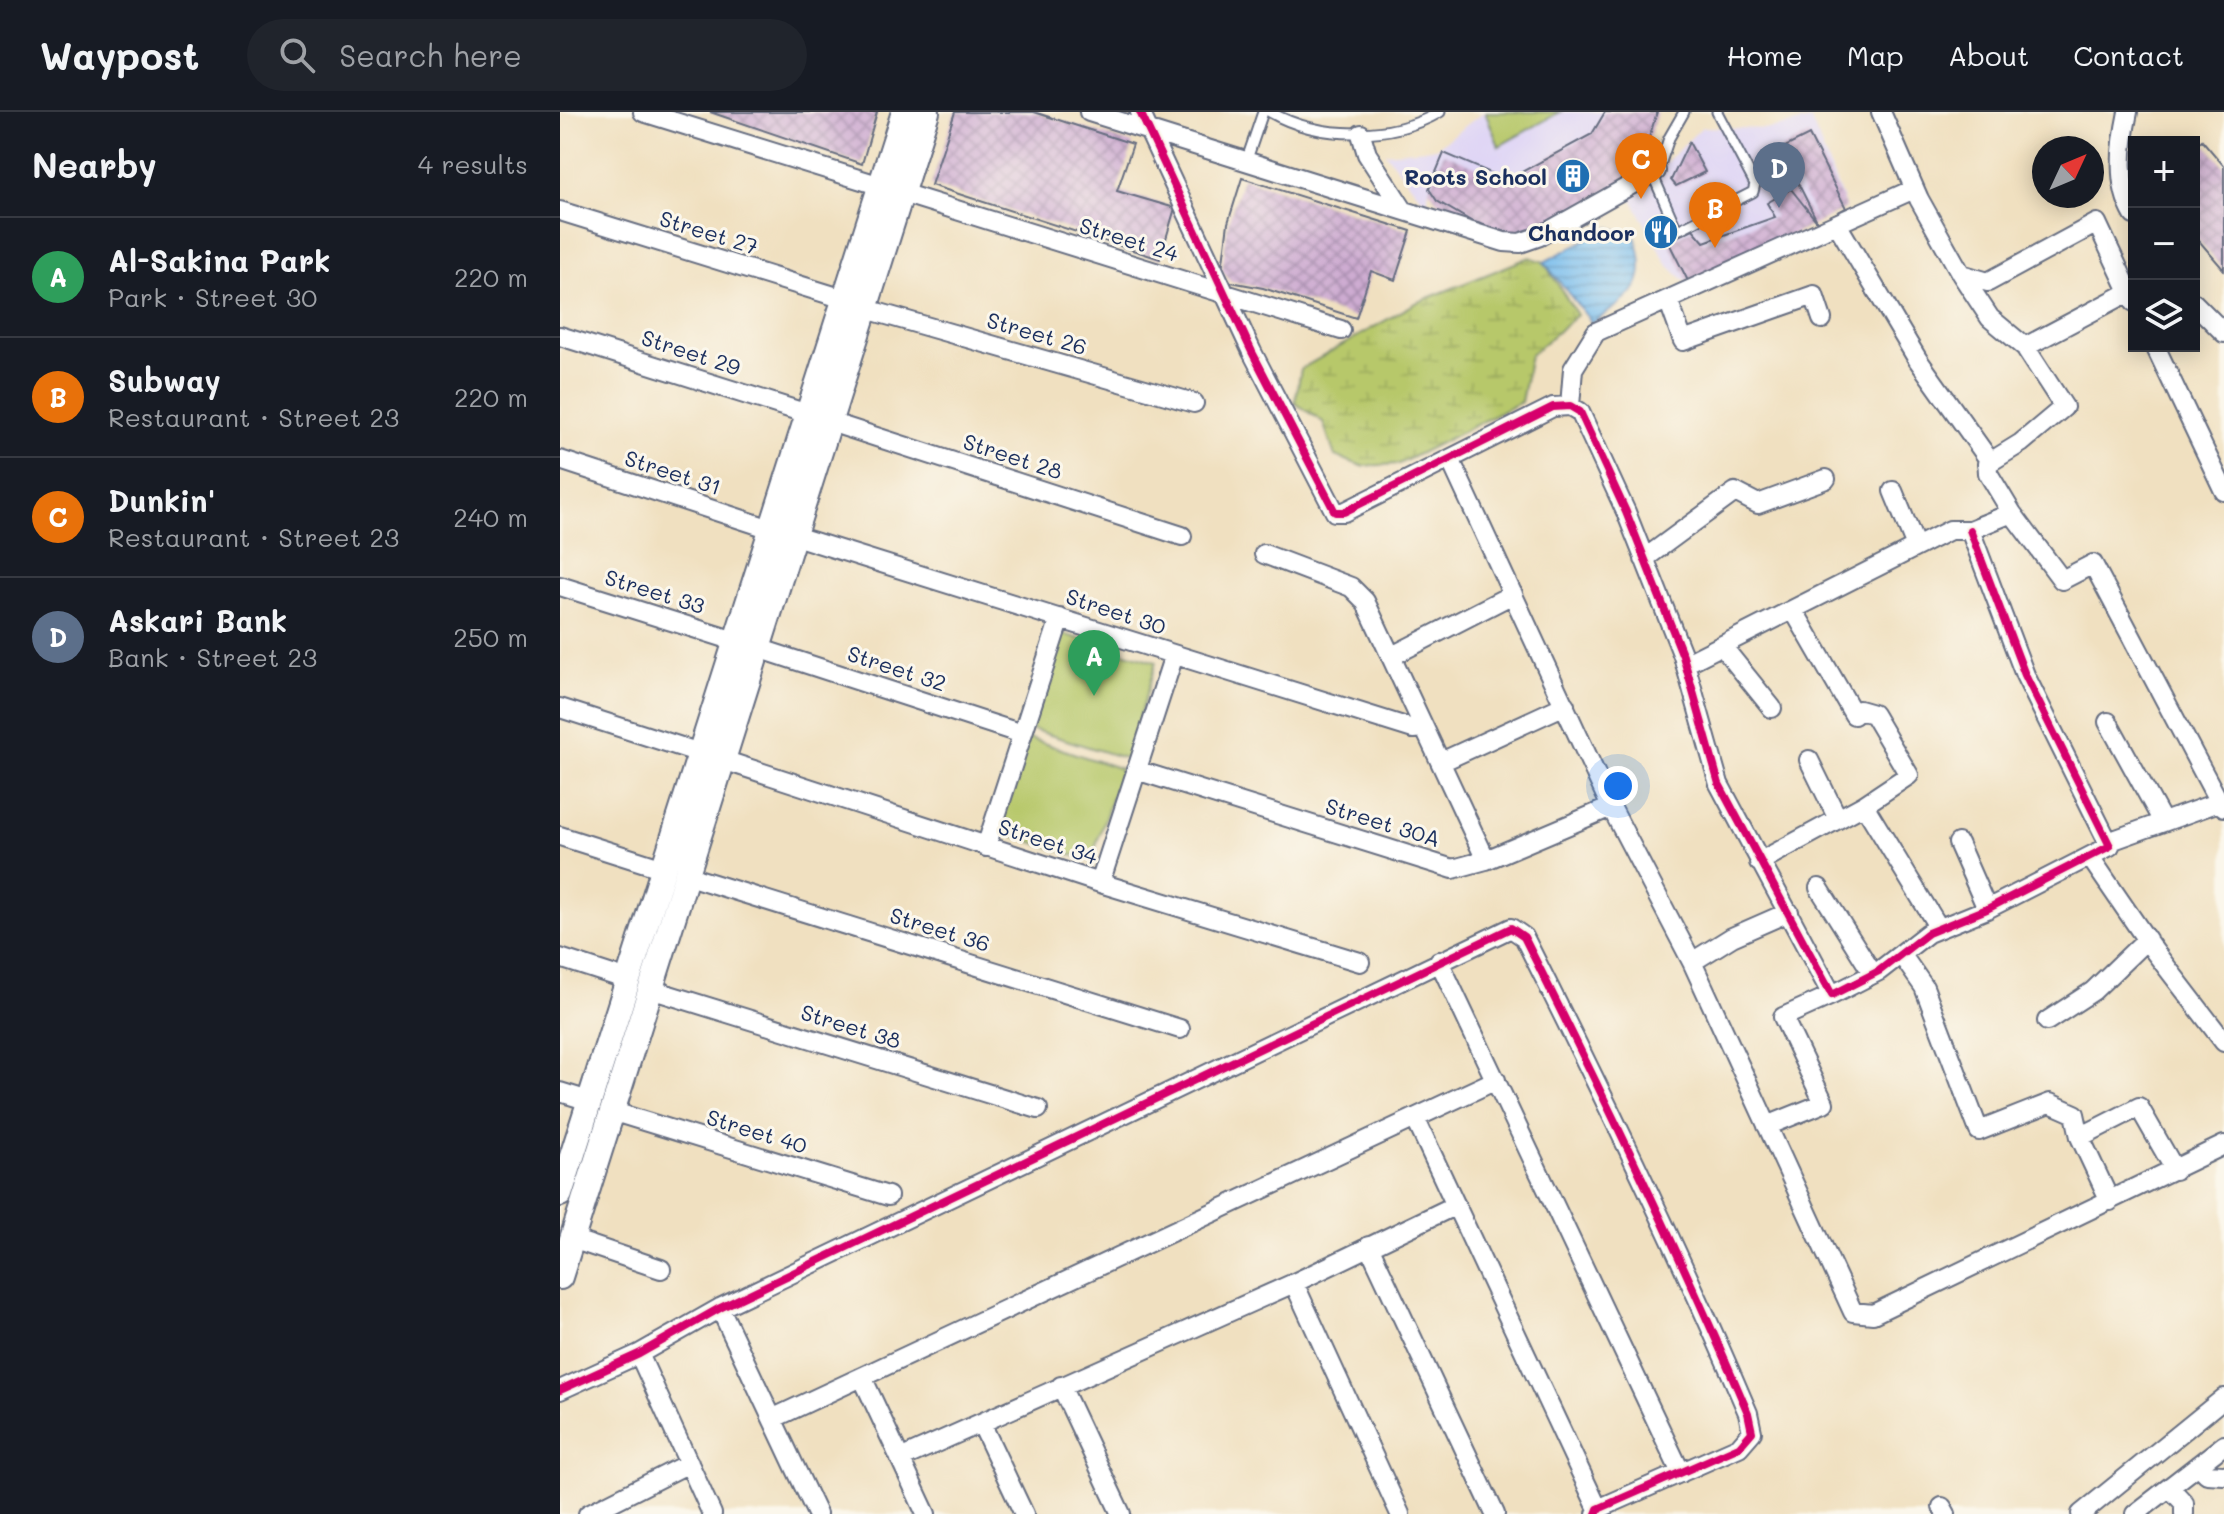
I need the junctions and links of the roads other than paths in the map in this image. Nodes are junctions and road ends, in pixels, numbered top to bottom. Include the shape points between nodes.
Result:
1 (643, 112) edge
2 (904, 112) edge
3 (927, 112) edge
4 (1089, 112) edge
5 (1140, 112) edge
6 (1263, 112) edge
7 (1270, 112) edge
8 (1440, 112) edge
9 (1684, 112) edge
10 (1717, 112) edge
11 (1881, 112) edge
12 (2128, 112) edge
13 (1148, 130) junction
14 (1361, 134) junction
15 (1246, 162) junction
16 (1656, 171) junction
17 (1914, 189) junction
18 (892, 190) junction
19 (1402, 208) junction
20 (2130, 208) edge
21 (560, 211) edge
22 (1837, 224) junction
23 (1961, 274) junction
24 (2128, 289) edge
25 (1226, 295) junction
26 (2128, 299) edge
27 (1669, 302) junction
28 (855, 304) junction
29 (2200, 309) edge
30 (1822, 319) dead end
31 (1341, 330) dead end
32 (2224, 333) edge
33 (560, 336) edge
34 (2025, 347) junction
35 (2158, 352) edge
36 (1194, 403) dead end
37 (1570, 406) junction
38 (819, 418) junction
39 (1450, 459) junction
40 (560, 460) edge
41 (1987, 464) junction
42 (1826, 479) dead end
43 (1893, 491) dead end
44 (2224, 491) edge
45 (2012, 513) junction
46 (1970, 530) junction
47 (783, 532) junction
48 (1182, 536) dead end
49 (1916, 547) junction
50 (1264, 554) dead end
51 (1644, 559) junction
52 (560, 586) edge
53 (1513, 594) junction
54 (1794, 611) junction
55 (1060, 618) junction
56 (747, 644) junction
57 (1722, 646) junction
58 (1174, 655) junction
59 (1392, 656) junction
60 (1685, 664) junction
61 (1565, 705) junction
62 (560, 708) edge
63 (1772, 708) dead end
64 (2108, 722) dead end
65 (1424, 728) junction
66 (1022, 734) junction
67 (712, 757) junction
68 (1809, 760) dead end
69 (1441, 762) junction
70 (1136, 770) junction
71 (2222, 804) edge
72 (1864, 805) junction
73 (1611, 807) junction
74 (1838, 819) junction
75 (2163, 822) junction
76 (560, 836) edge
77 (2108, 842) junction
78 (1958, 843) dead end
79 (986, 847) junction
80 (2090, 857) junction
81 (1486, 860) junction
82 (1759, 862) junction
83 (674, 872) junction
84 (1100, 883) junction
85 (1819, 888) dead end
86 (1987, 909) junction
87 (1789, 912) junction
88 (1939, 928) junction
89 (2147, 939) junction
90 (1901, 954) junction
91 (560, 958) edge
92 (1439, 961) junction
93 (1360, 962) dead end
94 (1692, 962) junction
95 (1873, 974) junction
96 (639, 984) junction
97 (1832, 995) junction
98 (2047, 1021) dead end
99 (1180, 1029) dead end
100 (2224, 1042) edge
101 (1496, 1080) junction
102 (560, 1092) edge
103 (589, 1101) junction
104 (1038, 1109) dead end
105 (611, 1111) junction
106 (1415, 1118) junction
107 (1767, 1126) junction
108 (2080, 1137) junction
109 (2224, 1145) edge
110 (2175, 1170) junction
111 (560, 1194) edge
112 (888, 1196) dead end
113 (2110, 1201) junction
114 (1456, 1205) junction
115 (572, 1239) junction
116 (1369, 1246) junction
117 (661, 1269) dead end
118 (560, 1277) edge
119 (1294, 1283) junction
120 (720, 1308) junction
121 (639, 1354) junction
122 (863, 1379) junction
123 (1061, 1386) junction
124 (560, 1390) edge
125 (2224, 1398) edge
126 (774, 1418) junction
127 (981, 1423) junction
128 (2224, 1445) edge
129 (900, 1459) junction
130 (689, 1463) junction
131 (2198, 1465) junction
132 (1681, 1473) junction
133 (2224, 1475) edge
134 (2170, 1488) junction
135 (610, 1509) edge
136 (1597, 1512) edge
137 (588, 1514) edge
138 (712, 1514) edge
139 (817, 1514) edge
140 (926, 1514) edge
141 (1024, 1514) edge
142 (1121, 1514) edge
143 (1400, 1514) edge
144 (1495, 1514) edge
145 (2081, 1514) edge
146 (2135, 1514) edge
147 (2184, 1514) edge

1 - 18 street, Street 24
2 - 18 street
3 - 18 street
4 - 13 street
5 - 13 street
6 - 15 lane
7 - 14 lane via 1296,123
8 - 14 lane via 1424,121
9 - 16 lane
10 - 16 lane via 1755,184 1753,192 1680,229 1658,187
11 - 17 street
12 - 20 street via 2122,169
13 - 15 street
13 - 25 street
14 - 19 street via 1367,154
15 - 19 street
16 - 19 street via 1520,243
17 - 22 street
17 - 23 street
18 - 25 street, Street 24
18 - 28 street
21 - 28 street, Street 27
22 - 27 street
22 - 41 street
23 - 24 street via 1988,282 2097,223
23 - 34 street via 1990,318
25 - 31 street, Street 24
25 - 39 street via 1335,512
26 - 34 street
27 - 30 street via 1683,341 1814,295
27 - 37 street via 1596,332 1573,369
28 - 36 street, Street 26
28 - 38 street
29 - 32 street
33 - 38 street, Street 29
34 - 41 street via 2064,407
35 - 44 street
37 - 39 street via 1553,407
37 - 51 street via 1580,412
38 - 47 street
38 - 48 street, Street 28
39 - 53 street
40 - 47 street, Street 31
41 - 45 street
42 - 51 street via 1758,504 1735,492
43 - 49 street
45 - 46 street
45 - 71 street via 2062,580 2093,564
46 - 49 street via 1950,530
46 - 77 street via 2025,675
47 - 55 street, Street 30
47 - 56 street
49 - 54 street
50 - 59 street via 1351,587 1365,601
51 - 60 street
52 - 56 street, Street 33
53 - 59 street
53 - 61 street
54 - 57 street
54 - 72 street via 1854,715 1859,710 1873,714 1909,775
55 - 58 street, Street 30
55 - 66 street
56 - 66 street, Street 32
56 - 67 street
57 - 60 street
57 - 63 street
58 - 65 street, Street 30 via 1413,729
58 - 70 street
59 - 65 street
60 - 82 street via 1719,784
61 - 69 street
61 - 73 street
62 - 67 street, Street 34
64 - 75 street
65 - 69 street
66 - 79 street
67 - 79 street, Street 34
67 - 83 street
68 - 74 street
69 - 81 street
70 - 81 street, Street 30A via 1453,869
70 - 84 street
71 - 75 street
72 - 74 street
72 - 88 street
73 - 81 street, Street 30A
73 - 94 street
74 - 82 street
75 - 77 street
76 - 83 street, Street 36
77 - 80 street via 2110,846
78 - 86 street
79 - 84 street, Street 34
80 - 86 street
80 - 89 street
82 - 87 street
83 - 96 street
83 - 99 street, Street 36
84 - 93 street, Street 34
85 - 95 street
86 - 88 street
87 - 94 street
87 - 97 street
88 - 90 street
89 - 98 street via 2093,991
89 - 100 street
90 - 95 street
90 - 108 street via 1924,987 1979,1131 2050,1103 2075,1114
91 - 96 street, Street 38
92 - 101 street
92 - 120 street
92 - 132 street via 1511,928 1524,937 1625,1139 1699,1299 1752,1432 1739,1447
94 - 107 street
95 - 97 street
96 - 103 street
96 - 104 street, Street 38
96 - 105 street
97 - 107 street via 1783,1017 1824,1103
101 - 106 street
101 - 132 street
102 - 103 street
103 - 111 street
105 - 112 street, Street 40
105 - 115 street
106 - 114 street
106 - 122 street
107 - 113 street via 1853,1312 1873,1314
108 - 110 street via 2139,1107
108 - 113 street
109 - 110 street
110 - 113 street
114 - 116 street
114 - 136 street
115 - 117 street
115 - 118 street
116 - 119 street
116 - 144 street
119 - 123 street
119 - 143 street
120 - 121 street
120 - 126 street
121 - 124 street
121 - 130 street
122 - 126 street
122 - 129 street
123 - 127 street
123 - 142 street
125 - 145 street
126 - 139 street
127 - 129 street
127 - 141 street
128 - 131 street
129 - 140 street
130 - 135 street
130 - 138 street
131 - 133 street via 2207,1474
131 - 134 street
132 - 136 street
134 - 146 street
134 - 147 street via 2184,1503
135 - 137 street

